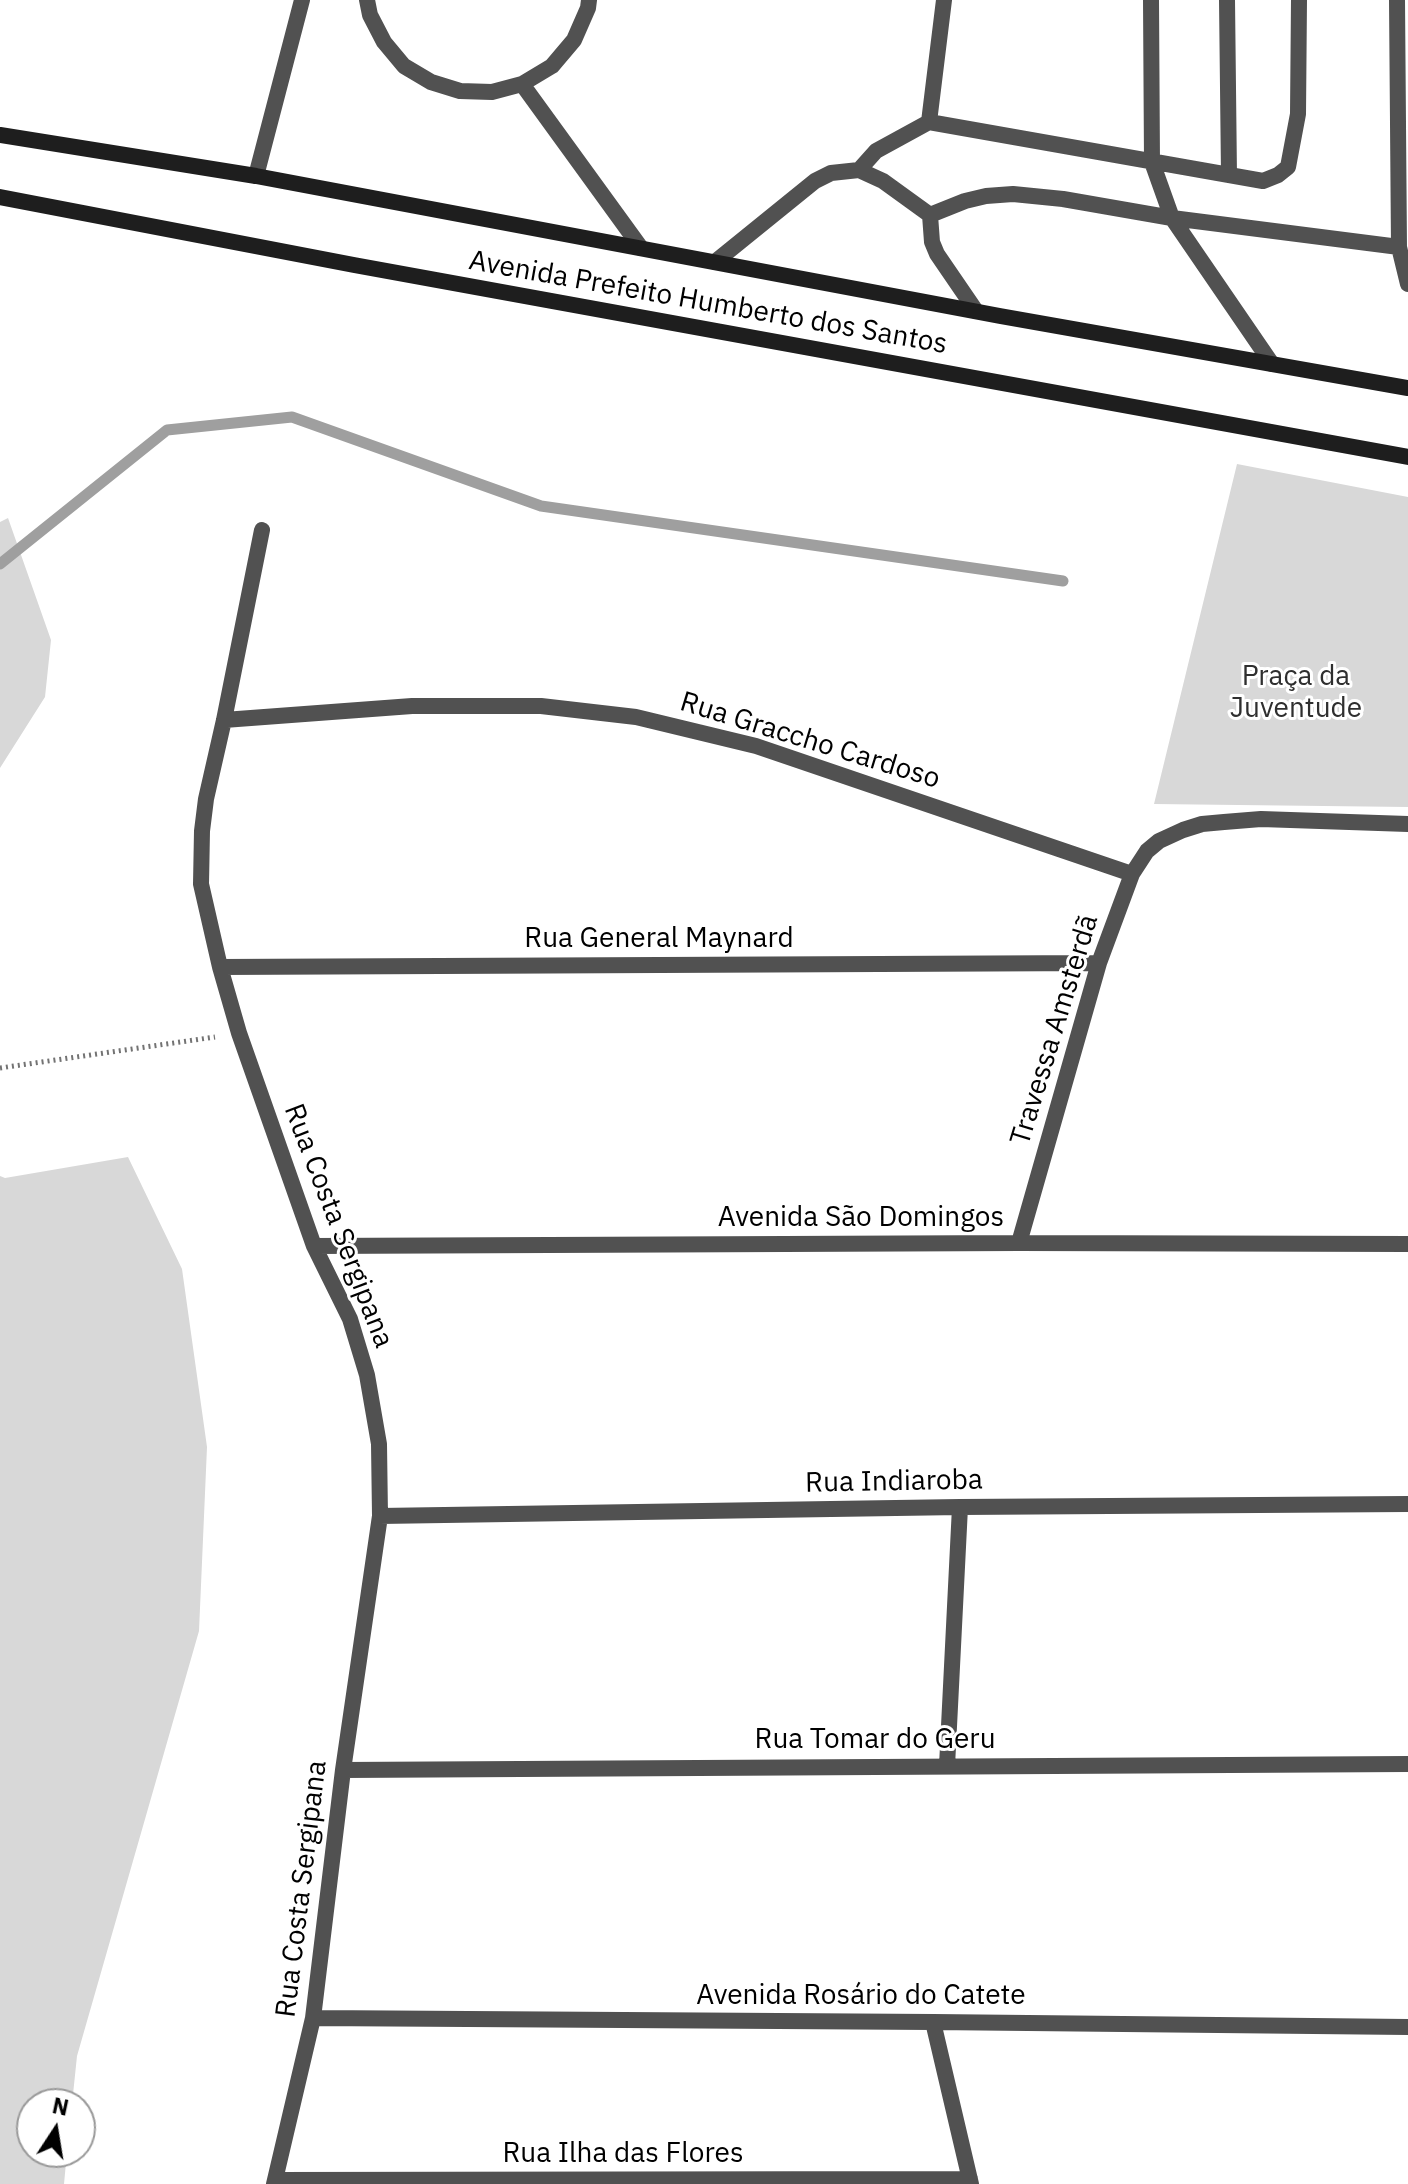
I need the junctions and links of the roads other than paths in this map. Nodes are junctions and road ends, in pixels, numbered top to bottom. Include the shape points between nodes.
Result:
1 (302, 0) edge
2 (367, 0) edge
3 (589, 0) edge
4 (944, 0) edge
5 (1151, 0) edge
6 (1227, 0) edge
7 (1299, 0) edge
8 (1397, 0) edge
9 (522, 84) junction
10 (929, 122) junction
11 (0, 135) edge
12 (1152, 162) junction
13 (859, 170) junction
14 (1229, 175) junction
15 (256, 176) junction
16 (0, 197) edge
17 (930, 215) junction
18 (1172, 218) junction
19 (1399, 247) junction
20 (641, 248) junction
21 (715, 262) junction
22 (1408, 284) edge
23 (976, 311) junction
24 (1272, 364) junction
25 (1408, 388) edge
26 (1408, 457) edge
27 (262, 530) dead end
28 (224, 720) junction
29 (1408, 824) edge
30 (1132, 874) junction
31 (1099, 963) junction
32 (220, 967) junction
33 (1019, 1243) junction
34 (1408, 1244) edge
35 (314, 1246) junction
36 (1408, 1504) edge
37 (960, 1507) junction
38 (380, 1516) junction
39 (1408, 1764) edge
40 (947, 1766) junction
41 (343, 1770) junction
42 (313, 2018) junction
43 (933, 2022) junction
44 (1408, 2027) edge
45 (275, 2182) edge
46 (971, 2182) edge

1 - 15 street
2 - 9 street via 384,42 404,66 431,82 460,91 492,92
3 - 9 street via 574,40 552,66
4 - 10 street
5 - 12 street
6 - 14 street
7 - 14 street via 1298,114 1288,167 1263,181
8 - 19 street
9 - 20 street
10 - 12 street
10 - 13 street via 876,151
11 - 15 street, Avenida Prefeito Humberto dos Santos
12 - 14 street
12 - 18 street
13 - 17 street
13 - 21 street via 815,181
15 - 20 street, Avenida Prefeito Humberto dos Santos
16 - 26 street, Avenida Prefeito Humberto dos Santos
17 - 18 street via 965,201 1013,194
17 - 23 street via 937,254
18 - 19 street
18 - 24 street
19 - 22 street
20 - 21 street, Avenida Prefeito Humberto dos Santos
21 - 23 street, Avenida Prefeito Humberto dos Santos
23 - 24 street, Avenida Prefeito Humberto dos Santos
24 - 25 street, Avenida Prefeito Humberto dos Santos
27 - 28 street, Rua Costa Sergipana
28 - 30 street, Rua Graccho Cardoso via 412,706 541,706 636,717 756,746
28 - 32 street, Rua Costa Sergipana via 206,799 201,884
29 - 30 street, Travessa Amsterdã via 1261,819 1202,824 1159,841
30 - 31 street, Travessa Amsterdã
31 - 32 street, Rua General Maynard
31 - 33 street, Travessa Amsterdã
32 - 35 street, Rua Costa Sergipana
33 - 34 street, Avenida São Domingos
33 - 35 street, Avenida São Domingos
35 - 38 street, Rua Costa Sergipana via 350,1319 367,1375 379,1444
36 - 37 street, Rua Indiaroba
37 - 38 street, Rua Indiaroba
37 - 40 street
38 - 41 street, Rua Costa Sergipana
39 - 40 street, Rua Tomar do Geru
40 - 41 street, Rua Tomar do Geru
41 - 42 street, Rua Costa Sergipana
42 - 43 street, Avenida Rosário do Catete
42 - 45 street, Rua Costa Sergipana
43 - 44 street, Avenida Rosário do Catete
43 - 46 street
45 - 46 street, Rua Ilha das Flores

